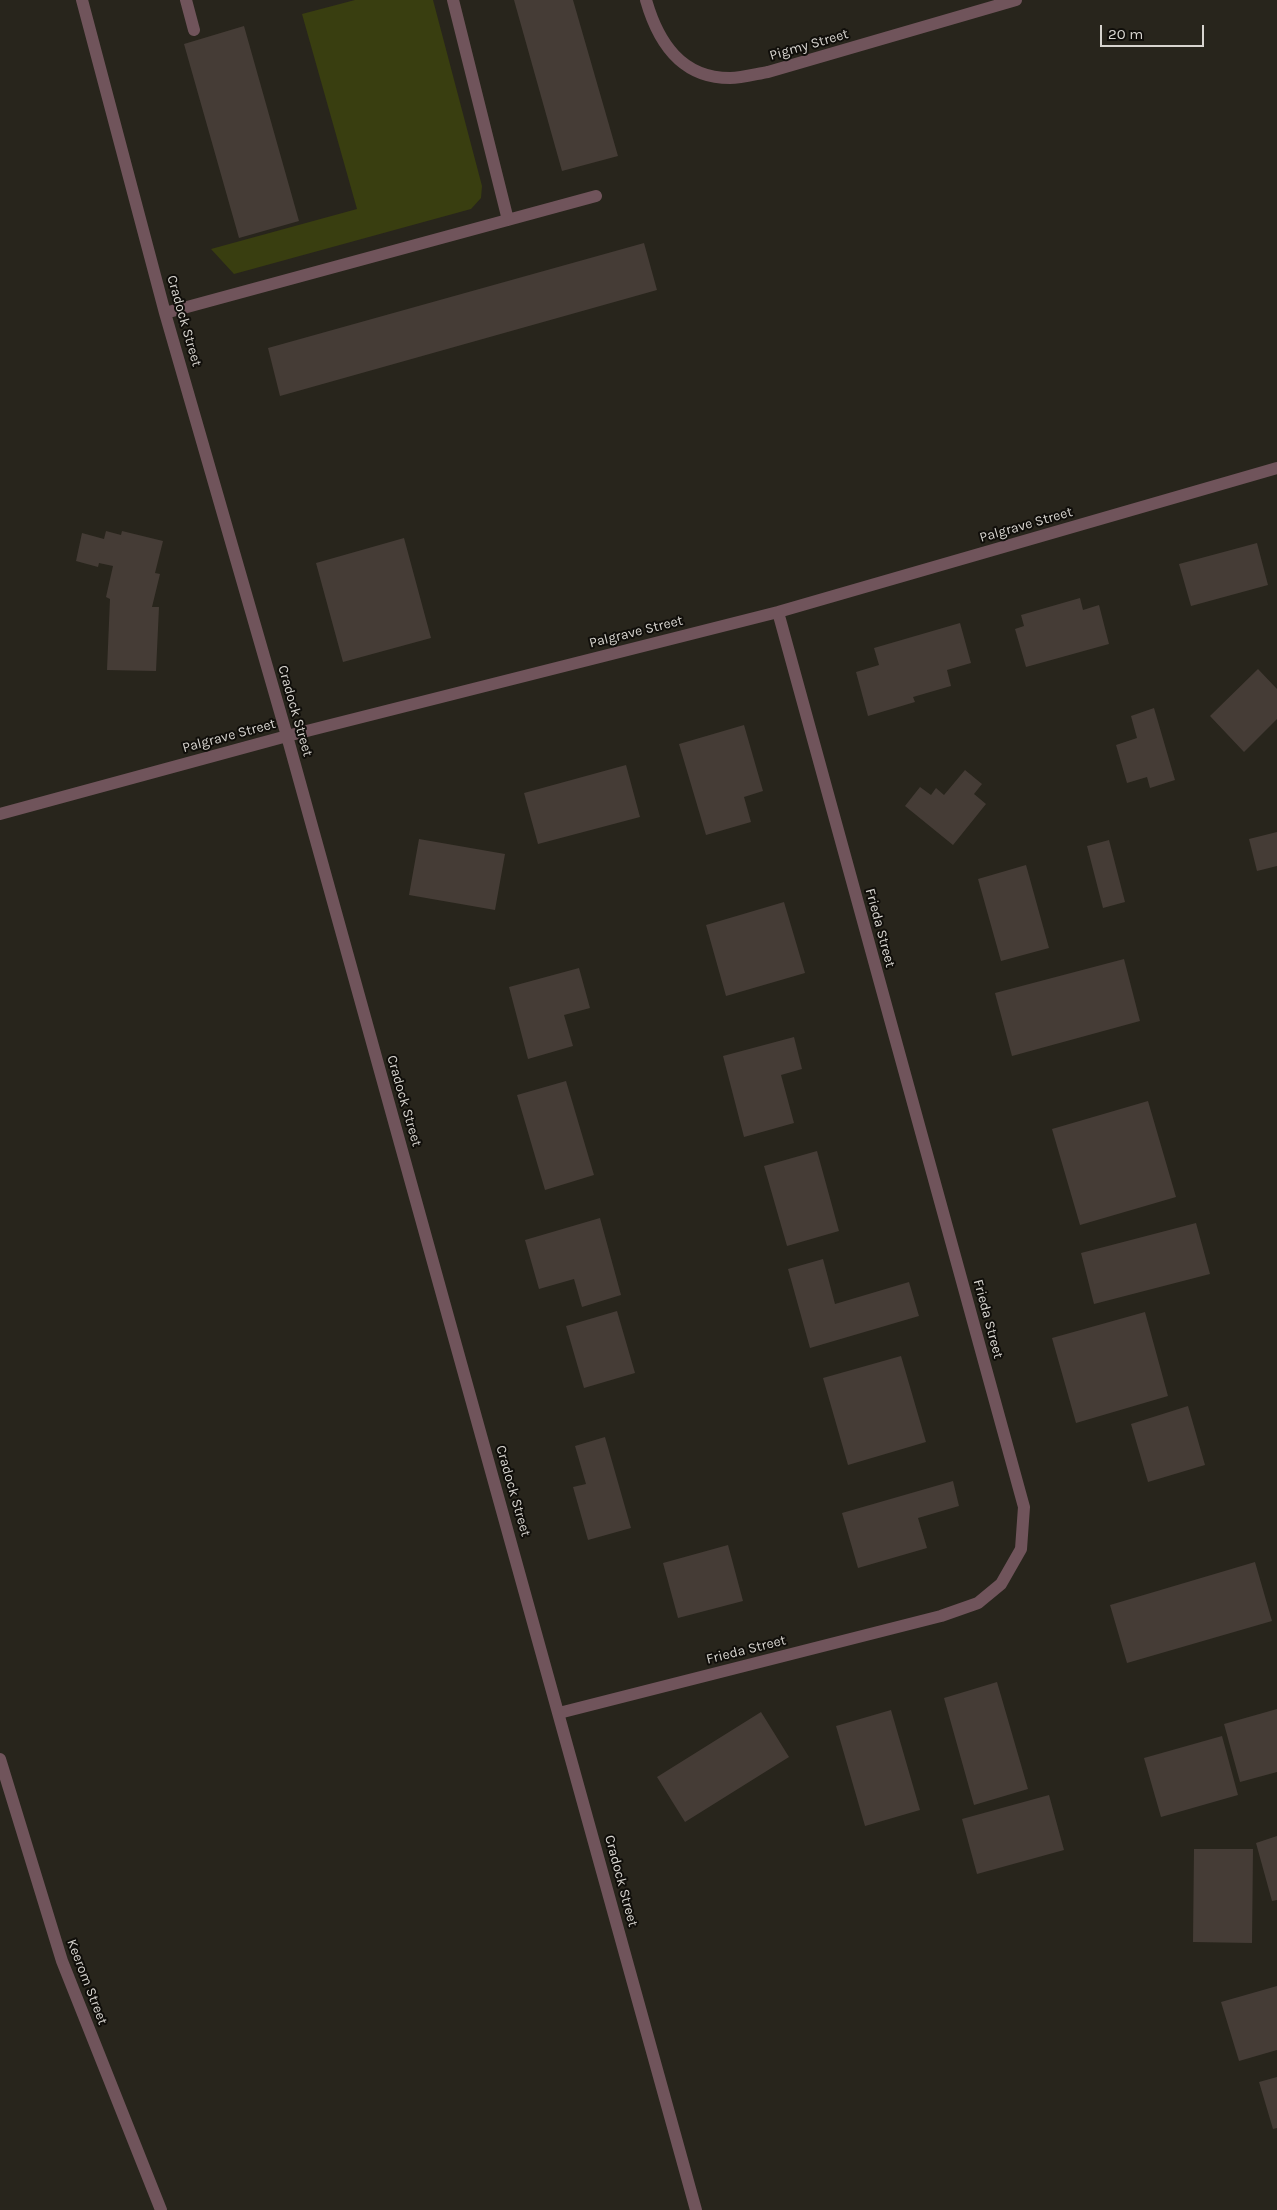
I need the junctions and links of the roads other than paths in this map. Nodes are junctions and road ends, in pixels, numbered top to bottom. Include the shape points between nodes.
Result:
1 (82, 0) edge
2 (186, 0) edge
3 (453, 0) edge
4 (646, 0) edge
5 (1016, 0) edge
6 (194, 30) dead end
7 (596, 196) dead end
8 (508, 220) junction
9 (165, 314) junction
10 (1277, 468) edge
11 (778, 612) junction
12 (287, 736) junction
13 (0, 814) edge
14 (559, 1713) junction
15 (0, 1759) edge
16 (160, 2210) edge
17 (696, 2210) edge

1 - 9 street, Cradock Street
2 - 6 street
3 - 8 street
4 - 5 street, Pigmy Street via 659,37 674,56 697,73 729,78 768,72
7 - 8 street
8 - 9 street
9 - 12 street, Cradock Street
10 - 11 street, Palgrave Street
11 - 12 street, Palgrave Street
11 - 14 street, Frieda Street via 1024,1507 1021,1549 1001,1584 978,1603 941,1616
12 - 13 street, Palgrave Street
12 - 14 street, Cradock Street
14 - 17 street, Cradock Street
15 - 16 street, Keerom Street via 62,1961

